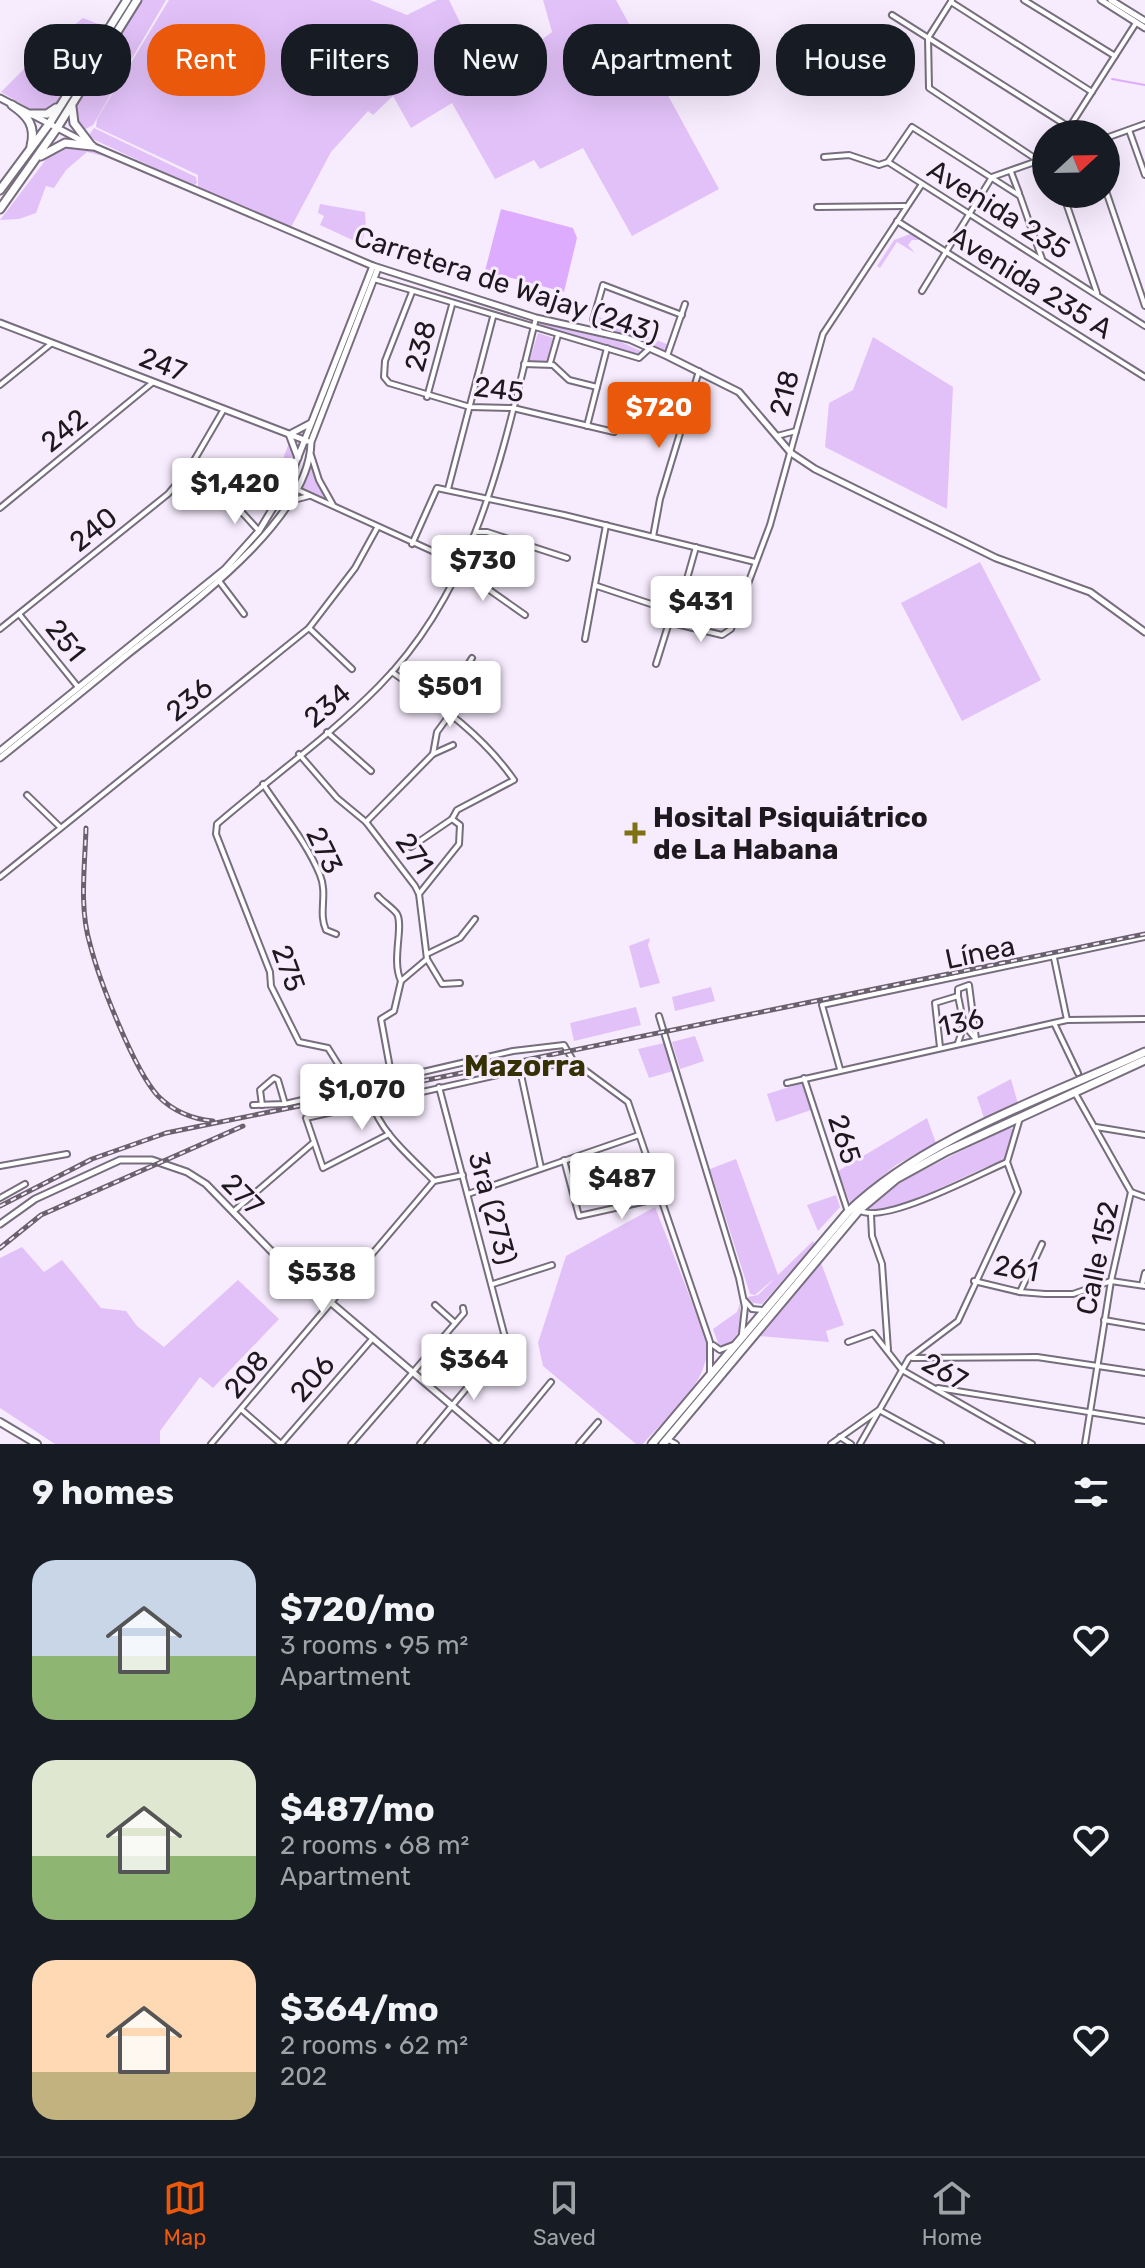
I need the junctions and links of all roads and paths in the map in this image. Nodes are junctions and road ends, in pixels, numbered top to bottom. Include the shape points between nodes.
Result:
1 (127, 0) edge
2 (137, 0) edge
3 (1024, 0) edge
4 (1101, 0) edge
5 (1111, 0) edge
6 (951, 1) edge
7 (892, 15) dead end
8 (1141, 21) edge
9 (1145, 28) edge
10 (928, 38) junction
11 (1115, 56) junction
12 (1092, 92) junction
13 (0, 98) edge
14 (74, 99) junction
15 (63, 101) junction
16 (12, 105) junction
17 (31, 114) junction
18 (1058, 120) edge
19 (1074, 120) edge
20 (1145, 124) edge
21 (53, 126) junction
22 (1129, 130) junction
23 (1120, 133) edge
24 (92, 146) junction
25 (27, 154) junction
26 (1032, 156) edge
27 (824, 157) dead end
28 (888, 162) junction
29 (34, 163) junction
30 (1032, 164) edge
31 (1011, 171) junction
32 (1145, 175) edge
33 (992, 177) junction
34 (922, 184) junction
35 (0, 190) edge
36 (1020, 196) junction
37 (905, 206) junction
38 (817, 207) dead end
39 (1068, 208) edge
40 (1112, 208) edge
41 (0, 209) edge
42 (969, 213) junction
43 (896, 220) junction
44 (946, 251) junction
45 (1042, 260) junction
46 (376, 267) junction
47 (374, 279) junction
48 (922, 291) dead end
49 (412, 292) junction
50 (1097, 295) junction
51 (685, 304) dead end
52 (452, 305) junction
53 (1145, 306) edge
54 (682, 315) junction
55 (493, 317) junction
56 (536, 318) junction
57 (593, 320) junction
58 (0, 323) edge
59 (1145, 326) edge
60 (533, 328) junction
61 (579, 330) junction
62 (601, 333) junction
63 (558, 335) junction
64 (52, 343) junction
65 (345, 345) junction
66 (607, 348) junction
67 (650, 348) junction
68 (667, 356) junction
69 (524, 364) junction
70 (550, 364) junction
71 (699, 371) junction
72 (1145, 377) edge
73 (154, 382) junction
74 (0, 385) edge
75 (597, 387) junction
76 (427, 397) junction
77 (470, 407) junction
78 (513, 408) junction
79 (224, 409) junction
80 (312, 422) junction
81 (587, 426) junction
82 (796, 431) junction
83 (614, 432) dead end
84 (288, 433) junction
85 (777, 436) junction
86 (308, 441) junction
87 (791, 453) junction
88 (311, 455) junction
89 (298, 459) junction
90 (287, 485) junction
91 (296, 489) junction
92 (448, 489) junction
93 (311, 496) junction
94 (228, 497) dead end
95 (490, 499) junction
96 (288, 502) junction
97 (334, 507) junction
98 (0, 508) edge
99 (606, 525) junction
100 (377, 528) junction
101 (477, 532) junction
102 (261, 533) junction
103 (653, 537) junction
104 (412, 544) junction
105 (470, 546) junction
106 (696, 547) junction
107 (567, 558) dead end
108 (450, 559) junction
109 (755, 562) junction
110 (462, 565) junction
111 (456, 577) junction
112 (219, 581) junction
113 (597, 586) junction
114 (683, 593) dead end
115 (19, 614) junction
116 (244, 614) dead end
117 (525, 615) dead end
118 (668, 622) junction
119 (309, 628) junction
120 (0, 629) edge
121 (1145, 632) edge
122 (585, 639) dead end
123 (472, 658) dead end
124 (656, 664) dead end
125 (352, 669) dead end
126 (392, 672) junction
127 (80, 689) junction
128 (441, 706) junction
129 (451, 713) junction
130 (327, 732) junction
131 (15, 742) junction
132 (453, 745) dead end
133 (0, 751) edge
134 (299, 754) junction
135 (433, 754) junction
136 (0, 758) edge
137 (371, 771) dead end
138 (263, 784) junction
139 (27, 795) dead end
140 (452, 819) junction
141 (366, 822) junction
142 (60, 827) junction
143 (216, 834) joint
144 (411, 847) dead end
145 (0, 877) edge
146 (419, 894) junction
147 (378, 896) dead end
148 (475, 919) dead end
149 (336, 934) dead end
150 (1145, 937) edge
151 (427, 956) junction
152 (1054, 958) junction
153 (401, 981) junction
154 (460, 983) dead end
155 (958, 996) junction
156 (659, 1016) dead end
157 (1145, 1019) edge
158 (1067, 1020) junction
159 (1054, 1023) junction
160 (964, 1025) junction
161 (976, 1039) junction
162 (958, 1043) junction
163 (940, 1047) junction
164 (1145, 1052) edge
165 (1145, 1060) edge
166 (574, 1062) junction
167 (840, 1069) junction
168 (520, 1070) junction
169 (1078, 1073) dead end
170 (804, 1078) junction
171 (392, 1079) junction
172 (787, 1083) dead end
173 (439, 1087) junction
174 (353, 1088) junction
175 (1075, 1093) junction
176 (371, 1101) junction
177 (285, 1104) junction
178 (253, 1105) dead end
179 (262, 1105) junction
180 (1020, 1118) junction
181 (1094, 1127) junction
182 (389, 1134) junction
183 (639, 1135) junction
184 (1145, 1135) edge
185 (313, 1143) junction
186 (67, 1154) dead end
187 (564, 1160) junction
188 (1007, 1162) junction
189 (0, 1166) edge
190 (541, 1168) junction
191 (463, 1175) junction
192 (434, 1181) junction
193 (25, 1184) dead end
194 (1131, 1192) junction
195 (468, 1194) junction
196 (1145, 1197) edge
197 (0, 1198) edge
198 (660, 1198) junction
199 (859, 1210) junction
200 (234, 1211) junction
201 (848, 1212) junction
202 (871, 1215) junction
203 (0, 1224) edge
204 (1042, 1244) dead end
205 (552, 1265) dead end
206 (1145, 1273) edge
207 (974, 1281) junction
208 (1111, 1281) junction
209 (492, 1284) junction
210 (1144, 1286) edge
211 (1020, 1292) junction
212 (744, 1298) junction
213 (331, 1303) junction
214 (435, 1305) dead end
215 (463, 1308) dead end
216 (762, 1310) junction
217 (1104, 1320) junction
218 (455, 1323) junction
219 (1145, 1327) edge
220 (741, 1336) junction
221 (373, 1338) junction
222 (710, 1342) junction
223 (848, 1342) dead end
224 (735, 1344) junction
225 (888, 1351) junction
226 (909, 1358) junction
227 (1096, 1365) junction
228 (902, 1370) junction
229 (412, 1371) junction
230 (1145, 1373) edge
231 (707, 1379) junction
232 (551, 1382) dead end
233 (935, 1388) junction
234 (453, 1406) junction
235 (242, 1410) junction
236 (879, 1410) junction
237 (1089, 1412) junction
238 (1145, 1421) edge
239 (0, 1422) edge
240 (598, 1422) dead end
241 (840, 1437) junction
242 (665, 1441) edge
243 (37, 1444) edge
244 (211, 1444) edge
245 (281, 1444) edge
246 (351, 1444) edge
247 (420, 1444) edge
248 (499, 1444) edge
249 (579, 1444) edge
250 (652, 1444) edge
251 (676, 1444) edge
252 (831, 1444) edge
253 (851, 1444) edge
254 (860, 1444) edge
255 (941, 1444) edge
256 (1032, 1444) edge
257 (1085, 1444) edge

1 - 15 highway
2 - 14 highway
3 - 11 street
4 - 8 street
5 - 8 street
6 - 10 street
6 - 12 street
7 - 10 street
8 - 9 street
8 - 11 street
10 - 18 street
10 - 26 street via 929,88
11 - 12 street
12 - 19 street
13 - 16 street, Carretera de Wajay (243)
14 - 21 highway
14 - 24 highway via 74,123
15 - 17 highway via 47,114
15 - 21 highway
16 - 17 street, Carretera de Wajay (243)
16 - 25 highway via 32,126
17 - 21 street, Carretera de Wajay (243)
20 - 22 street
21 - 24 street, Carretera de Wajay (243)
21 - 25 highway
21 - 29 highway
22 - 23 street
22 - 32 street
24 - 29 highway via 59,144
24 - 46 street, Carretera de Wajay (243)
25 - 35 highway
27 - 28 street, Avenida 235
28 - 33 street via 912,127
28 - 34 street, Avenida 235
29 - 41 highway
30 - 31 street
31 - 33 street
31 - 36 street
33 - 36 street
33 - 42 street
34 - 37 street, 218
34 - 42 street, Avenida 235
36 - 45 street
37 - 38 street
37 - 43 street, 218
39 - 50 street
40 - 53 street
42 - 44 street
42 - 45 street, Avenida 235
43 - 44 street, Avenida 235 A
43 - 82 street, 218 via 823,334
44 - 48 street
44 - 72 street, Avenida 235 A
45 - 50 street, Avenida 235
46 - 47 street
46 - 56 street, Carretera de Wajay (243)
46 - 65 street
47 - 49 street
47 - 65 street
49 - 52 street
49 - 76 street, 245 via 385,361 384,377 397,389
50 - 59 street, Avenida 235
51 - 54 street
52 - 55 street
52 - 76 street, 238
54 - 57 street via 603,285
54 - 68 street
55 - 60 street
55 - 77 street
56 - 60 street, 234
56 - 61 street, Carretera de Wajay (243)
57 - 61 street
57 - 62 street
58 - 64 street, 247
60 - 63 street
60 - 69 street, 234
61 - 62 street, Carretera de Wajay (243)
62 - 67 street, Carretera de Wajay (243)
63 - 66 street
63 - 70 street
64 - 73 street, 247
64 - 74 street
65 - 80 street
65 - 86 street
66 - 67 street via 639,358
66 - 75 street
67 - 68 street, Carretera de Wajay (243)
68 - 71 street, Carretera de Wajay (243)
69 - 70 street
69 - 78 street, 234
70 - 75 street via 569,380
71 - 85 street, Carretera de Wajay (243) via 739,392
71 - 103 street
73 - 79 street, 247
73 - 98 street, 242
75 - 81 street
76 - 77 street, 245
77 - 78 street, 245
77 - 92 street
78 - 81 street, 245
78 - 95 street, 234
79 - 84 street, 247
79 - 115 street, 240 via 168,494
80 - 84 street
80 - 86 street
81 - 83 street, 245
82 - 85 street
82 - 87 street, 218
84 - 86 street, 247
84 - 89 street
85 - 87 street, Carretera de Wajay (243)
86 - 88 street
86 - 89 street
87 - 109 street, 218
87 - 121 street, Carretera de Wajay (243) via 988,554 1090,592
88 - 91 street
88 - 97 street
89 - 90 street
90 - 91 street
90 - 102 street
91 - 93 street
91 - 96 street
92 - 95 street
92 - 104 street via 437,488
93 - 96 street
93 - 97 street
94 - 102 street
95 - 99 street
95 - 101 street, 234
96 - 102 street
97 - 100 street
99 - 103 street
99 - 113 street
100 - 104 street
100 - 119 street, 236 via 355,568
101 - 105 street, 234
101 - 107 street
102 - 112 street
102 - 127 street
103 - 106 street
104 - 108 street
105 - 108 street
105 - 110 street, 234
106 - 109 street
106 - 114 street
108 - 111 street
109 - 118 street, 218 via 728,632
110 - 111 street, 234
110 - 117 street
111 - 126 street, 234
112 - 116 street
112 - 127 street
113 - 118 street via 665,608 671,613
113 - 122 street
115 - 120 street, 240
115 - 127 street, 251
118 - 124 street
119 - 125 street
119 - 142 street, 236
123 - 128 street
126 - 128 street
126 - 130 street, 234
127 - 131 street
128 - 129 street
129 - 135 street via 437,732
129 - 140 street via 492,748 514,780 457,810
130 - 134 street, 234
130 - 137 street
131 - 133 street
131 - 136 street
132 - 135 street
134 - 138 street, 234
134 - 141 street, 271
135 - 141 street
138 - 143 street, 234 via 217,824
138 - 149 street, 273 via 321,877 321,920
139 - 142 street
140 - 144 street
140 - 146 street via 460,825 459,844
141 - 146 street, 271
142 - 145 street, 236
143 - 174 street, 275 via 271,986 299,1042 328,1048
146 - 151 street, 271
147 - 153 street via 396,911 400,923 396,939
148 - 151 street via 460,938
150 - 152 street, Línea
151 - 153 street
151 - 154 street via 442,984
152 - 158 street
152 - 167 street, Línea via 822,1005
153 - 171 street via 394,1011 381,1019
155 - 160 street
155 - 161 street via 958,989 969,985
155 - 163 street via 935,1003
156 - 212 street
157 - 158 street, 136
158 - 159 street, 136
159 - 161 street, 136
159 - 169 street
160 - 161 street
160 - 162 street
161 - 162 street, 136
162 - 163 street, 136
163 - 167 street, 136
164 - 201 highway via 909,1164
165 - 175 highway
166 - 168 street
166 - 171 street via 564,1045 513,1051
166 - 183 street via 628,1102
167 - 170 street, 136
168 - 173 street
168 - 190 street
170 - 172 street, 136
170 - 201 street, 265
171 - 174 street
173 - 176 street
173 - 191 street, 3ra (273)
174 - 177 street
175 - 180 highway
175 - 181 street, Calle 152
176 - 182 street
176 - 185 street via 306,1118
177 - 179 street
177 - 179 street via 274,1078 260,1090
178 - 179 street
180 - 188 street
180 - 199 highway via 911,1169
181 - 184 street
181 - 194 street, Calle 152
182 - 185 street via 323,1168
182 - 192 street
183 - 187 street
183 - 198 street
185 - 200 street
186 - 189 street
187 - 190 street
187 - 198 street via 579,1216
188 - 202 street via 893,1211
188 - 207 street via 1018,1192
190 - 195 street
191 - 192 street
191 - 195 street, 3ra (273)
192 - 213 street, 208
193 - 197 street
194 - 196 street
194 - 208 street, Calle 152
195 - 209 street, 3ra (273)
198 - 222 street
199 - 202 street
199 - 242 highway
200 - 203 street, 277 via 187,1172 152,1160 127,1160 99,1167 35,1199
200 - 213 street, 277
201 - 216 highway
202 - 225 street via 882,1264
204 - 211 street
205 - 209 street
206 - 210 street
207 - 211 street, 261
207 - 226 street via 958,1321
208 - 210 street, 261
208 - 211 street, 261 via 1073,1294
208 - 217 street, Calle 152
209 - 234 street, 3ra (273) via 506,1341
212 - 216 street via 752,1309
212 - 220 street
213 - 221 street, 277
213 - 235 street, 208
214 - 218 street
215 - 218 street
216 - 220 highway
217 - 219 street
217 - 227 street, Calle 152
218 - 229 street
220 - 224 highway
221 - 229 street, 277
221 - 245 street, 206
222 - 224 street via 720,1350
222 - 231 street
223 - 225 street, 267 via 873,1333
224 - 231 highway
225 - 228 street, 267
226 - 227 street via 1037,1357
226 - 228 street
227 - 230 street
227 - 237 street, Calle 152
228 - 233 street, 267
228 - 236 street
229 - 234 street, 277
229 - 246 street
231 - 250 highway
232 - 248 street
233 - 237 street
233 - 256 street, 267
234 - 247 street
234 - 248 street, 277
235 - 244 street, 208
235 - 245 street
236 - 241 street
236 - 254 street
236 - 255 street
237 - 238 street
237 - 257 street, Calle 152
239 - 243 main road
240 - 249 street
241 - 252 street
241 - 253 street
242 - 251 street

